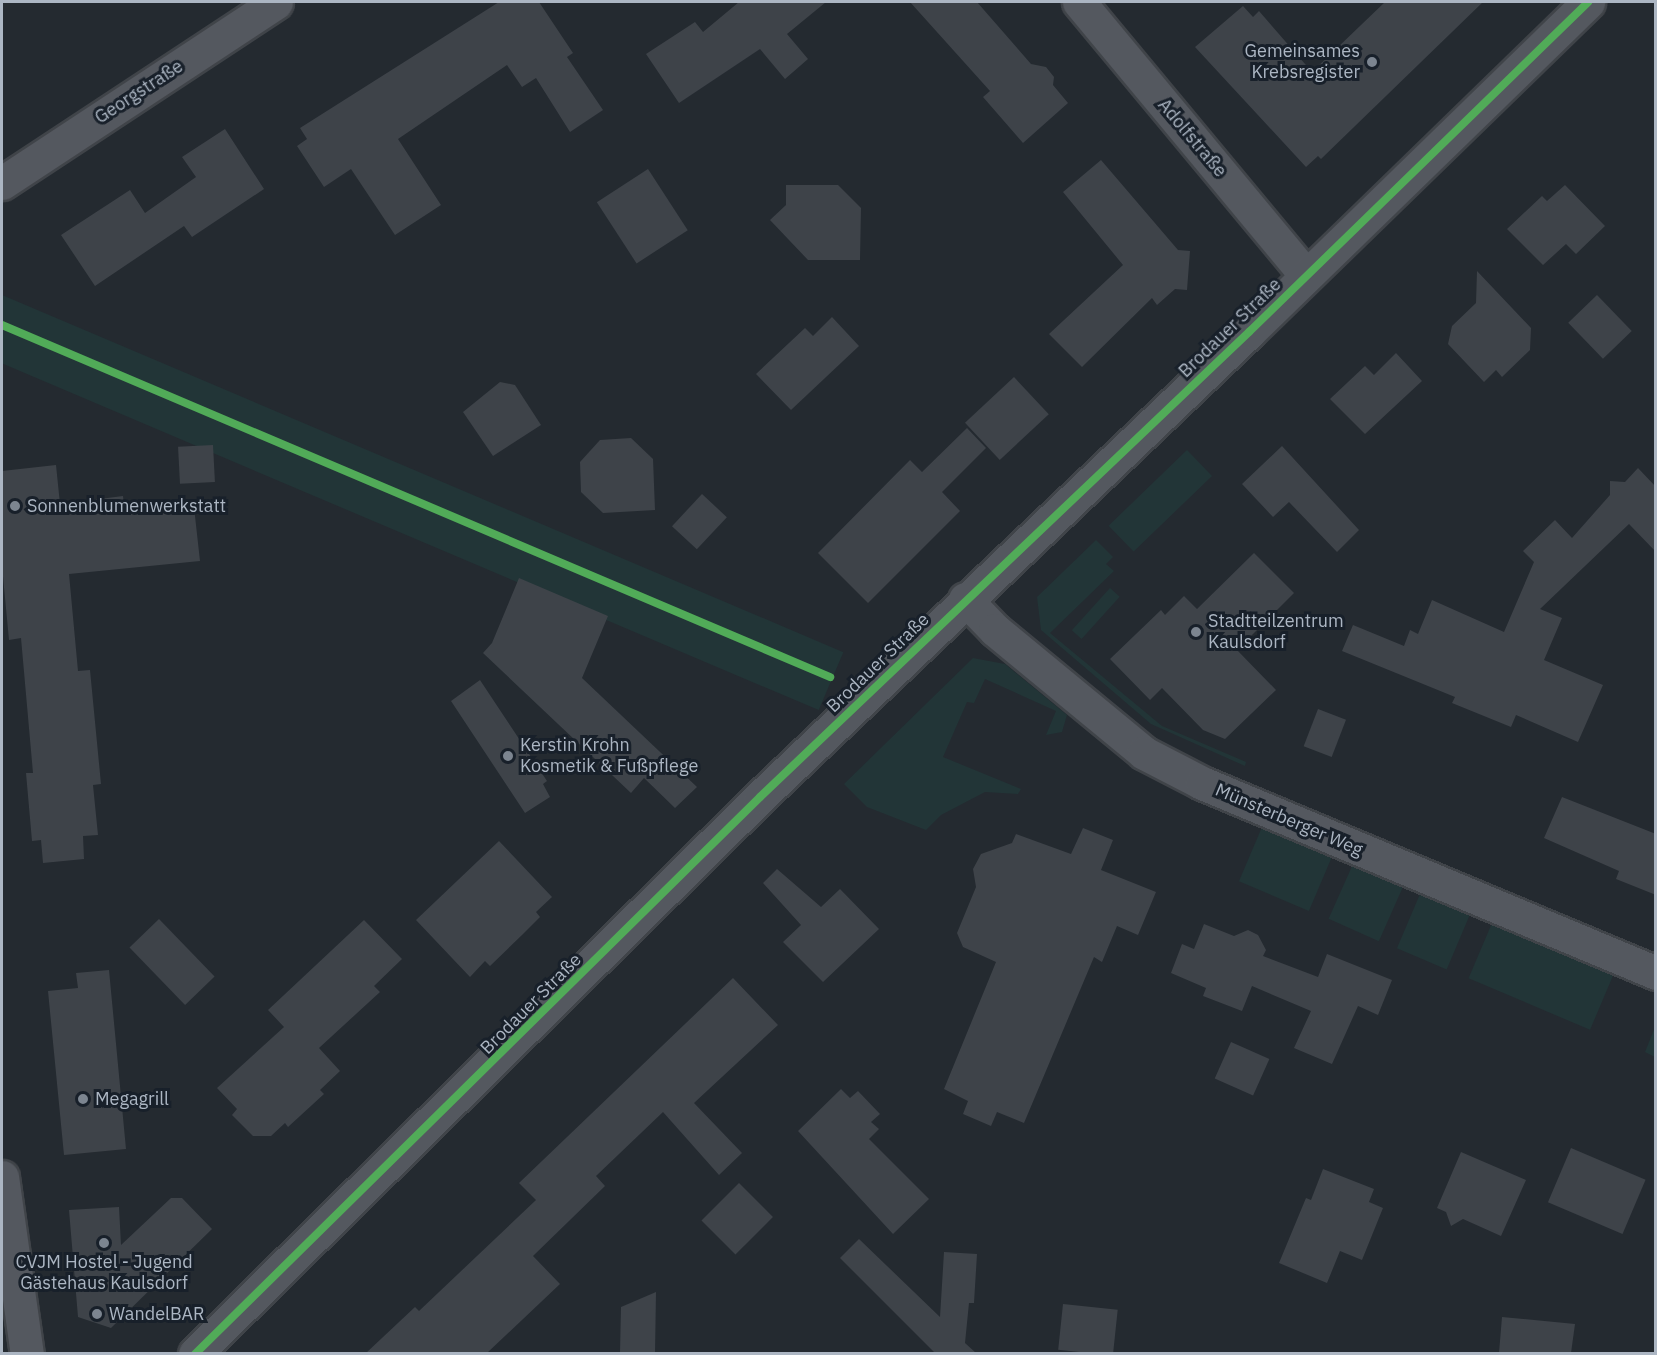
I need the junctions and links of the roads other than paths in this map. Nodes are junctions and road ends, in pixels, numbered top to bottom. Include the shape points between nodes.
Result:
1 (276, 2) edge
2 (1080, 2) edge
3 (1588, 2) edge
4 (2, 183) edge
5 (1306, 275) junction
6 (965, 599) junction
7 (1656, 973) edge
8 (2, 1177) edge
9 (214, 1348) edge
10 (27, 1353) edge

1 - 4 street, Georgstraße
2 - 5 street, Adolfstraße
3 - 5 street, Brodauer Straße
5 - 6 street, Brodauer Straße
6 - 7 street, Münsterberger Weg via 995,630 1144,753 1202,783
6 - 9 street, Brodauer Straße
8 - 10 street

